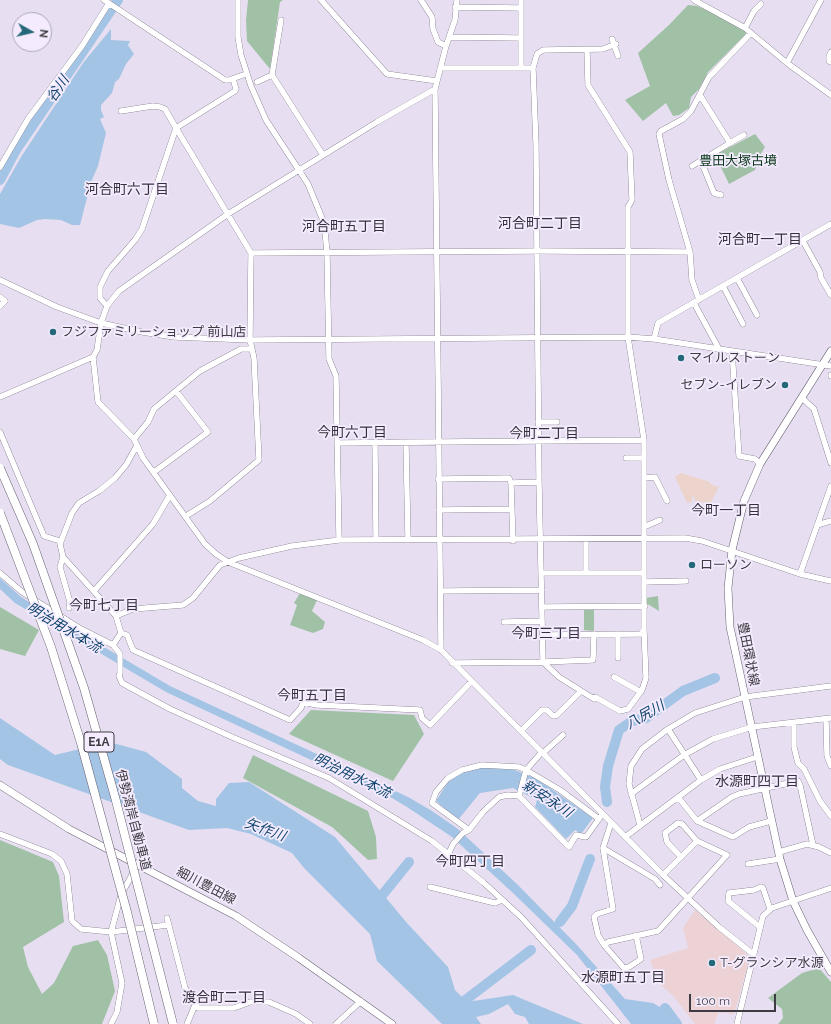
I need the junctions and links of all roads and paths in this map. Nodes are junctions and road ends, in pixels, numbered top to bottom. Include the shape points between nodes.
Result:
1 (238, 0) edge
2 (321, 0) edge
3 (421, 0) edge
4 (457, 0) edge
5 (521, 0) edge
6 (695, 0) edge
7 (821, 0) edge
8 (108, 3) edge
9 (761, 4) dead end
10 (455, 6) junction
11 (520, 8) junction
12 (282, 20) dead end
13 (745, 28) junction
14 (751, 32) junction
15 (449, 37) junction
16 (520, 38) junction
17 (446, 46) junction
18 (587, 50) junction
19 (831, 52) edge
20 (618, 56) dead end
21 (831, 62) edge
22 (787, 63) junction
23 (440, 68) junction
24 (521, 68) junction
25 (533, 68) junction
26 (246, 74) junction
27 (272, 75) junction
28 (233, 79) junction
29 (437, 81) junction
30 (257, 82) dead end
31 (436, 90) junction
32 (700, 95) junction
33 (831, 95) edge
34 (121, 111) dead end
35 (176, 128) junction
36 (744, 135) dead end
37 (730, 143) junction
38 (323, 156) junction
39 (700, 161) junction
40 (692, 166) dead end
41 (0, 167) edge
42 (298, 170) junction
43 (721, 195) dead end
44 (228, 214) junction
45 (831, 224) edge
46 (803, 240) junction
47 (537, 251) junction
48 (627, 252) junction
49 (690, 252) junction
50 (251, 253) junction
51 (327, 253) junction
52 (436, 253) junction
53 (737, 278) junction
54 (0, 280) edge
55 (723, 286) junction
56 (831, 295) edge
57 (0, 297) edge
58 (697, 301) junction
59 (0, 306) edge
60 (107, 306) junction
61 (757, 315) dead end
62 (101, 323) junction
63 (743, 324) dead end
64 (537, 336) junction
65 (628, 337) junction
66 (437, 338) junction
67 (654, 338) junction
68 (329, 339) junction
69 (250, 340) junction
70 (252, 349) junction
71 (719, 349) junction
72 (732, 351) junction
73 (831, 351) edge
74 (93, 357) junction
75 (822, 365) junction
76 (831, 366) edge
77 (176, 391) junction
78 (0, 397) edge
79 (802, 398) junction
80 (538, 422) junction
81 (557, 422) dead end
82 (0, 432) edge
83 (134, 439) junction
84 (539, 440) junction
85 (644, 440) junction
86 (338, 443) junction
87 (375, 443) junction
88 (406, 443) junction
89 (438, 443) junction
90 (136, 447) junction
91 (626, 458) dead end
92 (644, 458) junction
93 (831, 463) edge
94 (760, 464) junction
95 (0, 468) edge
96 (154, 472) junction
97 (644, 478) junction
98 (438, 479) junction
99 (538, 482) junction
100 (511, 483) junction
101 (831, 486) edge
102 (170, 495) junction
103 (667, 501) dead end
104 (511, 509) junction
105 (439, 510) junction
106 (0, 513) edge
107 (186, 516) junction
108 (660, 520) dead end
109 (831, 521) edge
110 (817, 525) junction
111 (644, 527) junction
112 (644, 538) junction
113 (586, 539) junction
114 (339, 540) junction
115 (376, 540) junction
116 (408, 540) junction
117 (513, 540) junction
118 (540, 540) junction
119 (60, 541) junction
120 (439, 541) junction
121 (732, 550) junction
122 (63, 557) junction
123 (228, 562) junction
124 (0, 573) edge
125 (541, 573) junction
126 (586, 573) junction
127 (644, 573) junction
128 (800, 574) junction
129 (686, 581) dead end
130 (831, 581) edge
131 (644, 582) junction
132 (542, 590) junction
133 (94, 591) junction
134 (441, 591) junction
135 (645, 606) junction
136 (542, 607) junction
137 (69, 608) dead end
138 (116, 616) junction
139 (542, 621) junction
140 (504, 622) dead end
141 (644, 630) junction
142 (121, 633) junction
143 (594, 634) junction
144 (618, 634) junction
145 (543, 635) junction
146 (113, 645) junction
147 (441, 650) junction
148 (618, 658) dead end
149 (543, 662) junction
150 (452, 663) junction
151 (614, 677) dead end
152 (471, 682) junction
153 (831, 686) edge
154 (581, 691) junction
155 (641, 692) junction
156 (745, 697) junction
157 (828, 718) edge
158 (794, 722) junction
159 (752, 727) junction
160 (668, 729) junction
161 (522, 730) junction
162 (563, 735) dead end
163 (543, 753) junction
164 (684, 755) junction
165 (757, 757) junction
166 (831, 766) edge
167 (526, 770) junction
168 (701, 780) junction
169 (0, 785) edge
170 (764, 788) junction
171 (631, 794) junction
172 (519, 796) junction
173 (678, 797) junction
174 (601, 816) junction
175 (831, 816) edge
176 (697, 821) junction
177 (771, 821) junction
178 (611, 823) junction
179 (640, 824) junction
180 (469, 830) junction
181 (0, 834) edge
182 (625, 837) junction
183 (697, 841) junction
184 (813, 845) junction
185 (603, 848) junction
186 (449, 853) junction
187 (831, 854) edge
188 (779, 856) junction
189 (681, 857) junction
190 (138, 864) junction
191 (748, 864) dead end
192 (663, 875) junction
193 (660, 885) dead end
194 (430, 887) dead end
195 (831, 888) edge
196 (687, 898) junction
197 (502, 900) junction
198 (793, 900) junction
199 (770, 909) junction
200 (167, 918) dead end
201 (168, 924) junction
202 (760, 927) junction
203 (111, 932) junction
204 (636, 935) junction
205 (604, 945) junction
206 (753, 954) junction
207 (831, 972) edge
208 (361, 1001) junction
209 (195, 1005) junction
210 (111, 1024) edge
211 (154, 1024) edge
212 (173, 1024) edge
213 (187, 1024) edge
214 (310, 1024) edge
215 (336, 1024) edge
216 (392, 1024) edge
217 (618, 1024) edge
218 (737, 1024) edge

1 - 26 street via 238,37
2 - 29 street via 387,74
3 - 17 street via 432,18 438,42
4 - 10 street
5 - 11 street
6 - 13 street
7 - 22 street
8 - 28 street via 225,80
8 - 41 street via 82,46 28,119
9 - 13 street
10 - 11 street
10 - 15 street via 455,20
11 - 16 street
12 - 27 street
13 - 14 street
14 - 22 street
14 - 32 street via 709,76
15 - 16 street
15 - 17 street
16 - 24 street
17 - 23 street
18 - 20 street via 603,49 613,43
18 - 25 street via 543,50 538,54
18 - 48 street via 588,85 630,152 632,200 628,207
19 - 21 street
22 - 33 street
23 - 24 street
23 - 29 street
24 - 25 street
25 - 47 street
26 - 28 street
26 - 42 street via 266,120
27 - 30 street
27 - 38 street
28 - 35 street via 235,91
29 - 31 street
31 - 38 street via 377,122
31 - 52 street
32 - 37 street
32 - 49 street via 683,119 659,134 669,180
34 - 35 street via 160,107 165,109
35 - 44 street
35 - 60 street via 142,229 108,271 100,287 100,298
36 - 37 street
37 - 39 street
38 - 42 street
39 - 40 street
39 - 43 street via 714,193
42 - 44 street
42 - 51 street via 308,184 322,218
44 - 50 street
44 - 60 street via 119,291
45 - 46 street
46 - 53 street
46 - 56 street
47 - 48 street
47 - 52 street
47 - 64 street
48 - 49 street
48 - 65 street
49 - 58 street
50 - 51 street
50 - 69 street
51 - 52 street
51 - 68 street
52 - 66 street
53 - 55 street
53 - 61 street
54 - 62 street via 57,307
55 - 58 street
55 - 63 street
57 - 59 street via 5,301
58 - 67 street via 658,323
58 - 71 street
60 - 62 street
62 - 69 street via 174,337
62 - 74 street via 97,350
64 - 65 street
64 - 66 street
64 - 80 street
65 - 67 street
65 - 85 street
66 - 68 street
66 - 89 street
67 - 71 street
68 - 69 street
68 - 86 street via 329,359 336,376
69 - 70 street
70 - 77 street via 241,349 200,371
70 - 107 street via 259,460 210,501
71 - 72 street
72 - 75 street
72 - 94 street via 739,456 755,459
73 - 75 main road, 豊田環状線
74 - 78 street
74 - 83 street via 98,402
75 - 76 street
75 - 79 main road, 豊田環状線
77 - 83 street via 154,409 148,422
77 - 96 street via 208,432
79 - 93 street via 814,409
79 - 94 main road, 豊田環状線
80 - 81 street
80 - 84 street
82 - 119 street via 44,536
83 - 90 street
84 - 85 street
84 - 89 street
84 - 99 street
85 - 92 street
86 - 87 street
86 - 114 street
87 - 88 street
87 - 115 street
88 - 89 street
88 - 116 street
89 - 98 street
90 - 96 street
90 - 119 street via 115,478 79,503
91 - 92 street
92 - 97 street
94 - 121 main road, 豊田環状線 via 744,501
95 - 212 highway, 伊勢湾岸自動車道 / E1A, bridge via 33,544 84,688 115,796
96 - 102 street
97 - 103 street via 655,477
97 - 111 street
98 - 100 street via 509,478
98 - 105 street
99 - 100 street
99 - 118 street
100 - 104 street
101 - 110 street
102 - 107 street
102 - 133 street via 154,524
104 - 105 street
104 - 117 street
105 - 120 street
106 - 211 highway, E1A, bridge via 51,647 79,736
107 - 123 street via 205,544
108 - 111 street
109 - 110 street
110 - 128 street
111 - 112 street
112 - 113 street
112 - 121 street via 685,538
112 - 127 street
113 - 118 street
113 - 126 street
114 - 115 street
114 - 123 street via 292,546
115 - 116 street
116 - 120 street
117 - 118 street
117 - 120 street
118 - 125 street
119 - 122 street
120 - 134 street
121 - 128 street
121 - 156 main road, 豊田環状線 via 728,588 729,618
122 - 133 street
122 - 137 street via 60,567 70,602
123 - 138 street via 216,568 193,598 183,605 133,609
123 - 147 street via 423,640
124 - 146 street via 22,592 80,629
125 - 126 street
125 - 132 street
126 - 127 street
127 - 131 street
128 - 130 street
129 - 131 street
131 - 135 street
132 - 134 street
132 - 136 street
133 - 138 street
134 - 147 street
135 - 136 street
135 - 141 street
136 - 139 street
138 - 142 street
139 - 140 street
139 - 145 street
141 - 144 street via 641,634
141 - 155 street via 646,678
142 - 146 street
142 - 152 street via 127,635 133,650 290,720 303,702 317,705 420,710 422,718 430,725
143 - 144 street
143 - 145 street
143 - 149 street via 593,660
144 - 148 street
145 - 149 street
146 - 186 street via 120,654 119,676 122,683 232,738 329,778
147 - 150 street
149 - 150 street
149 - 154 street via 559,677
150 - 152 street
151 - 155 street
152 - 161 street
153 - 156 street
154 - 155 street via 620,711 628,709
154 - 161 street via 557,715 553,716 547,710 542,710
156 - 159 main road, 豊田環状線
156 - 160 street via 695,713
157 - 158 street
157 - 166 street via 827,756
158 - 159 street
158 - 175 street via 794,747 798,763
159 - 164 street via 713,739
159 - 165 main road, 豊田環状線
160 - 164 street
160 - 171 street via 642,749 636,757 629,777
161 - 163 street
162 - 163 street
163 - 167 street
163 - 174 street
164 - 168 street
164 - 171 street
165 - 168 street via 720,769
165 - 170 main road, 豊田環状線
167 - 172 street
167 - 174 street
167 - 180 street via 519,767 482,765 462,770 448,778 436,792 432,803
168 - 173 street
169 - 190 main road, 細川豊田線 via 69,829
170 - 176 street via 732,797
170 - 177 main road, 豊田環状線
170 - 184 street via 798,781
171 - 179 street
172 - 174 street via 569,847 576,835 586,837
172 - 180 street via 499,797
173 - 176 street
173 - 179 street
174 - 178 street
176 - 177 street via 733,837 749,827
177 - 188 main road, 豊田環状線
178 - 182 street
178 - 185 street
179 - 182 street
180 - 186 street via 453,844
181 - 203 street via 52,854 60,861 67,874 72,921 81,929
182 - 192 street
183 - 189 street
183 - 189 street via 682,824 678,823 665,833 667,842
183 - 196 street via 727,855
184 - 187 street
184 - 188 street via 797,846
185 - 193 street via 656,880
185 - 205 street via 613,909 594,917 598,935
186 - 197 street
188 - 191 street
188 - 198 main road, 豊田環状線
189 - 192 street
190 - 203 street via 121,895
190 - 208 main road, 細川豊田線 via 236,916
192 - 196 street
194 - 197 street via 495,903
195 - 198 street
196 - 204 street via 658,931
196 - 206 street
197 - 217 street via 549,946
198 - 199 street
198 - 207 main road, 豊田環状線 via 813,944
199 - 202 street via 763,916
199 - 202 street via 761,887 729,893 728,901
200 - 201 street
201 - 203 street
201 - 209 street via 186,988
202 - 206 street
203 - 210 street via 122,983 117,1012
204 - 205 street
204 - 205 street via 641,959 629,967 624,968
206 - 218 street
208 - 215 street
208 - 216 main road, 細川豊田線
209 - 213 street
209 - 214 street via 207,1009 234,1008 250,1002 269,1002 296,1014

